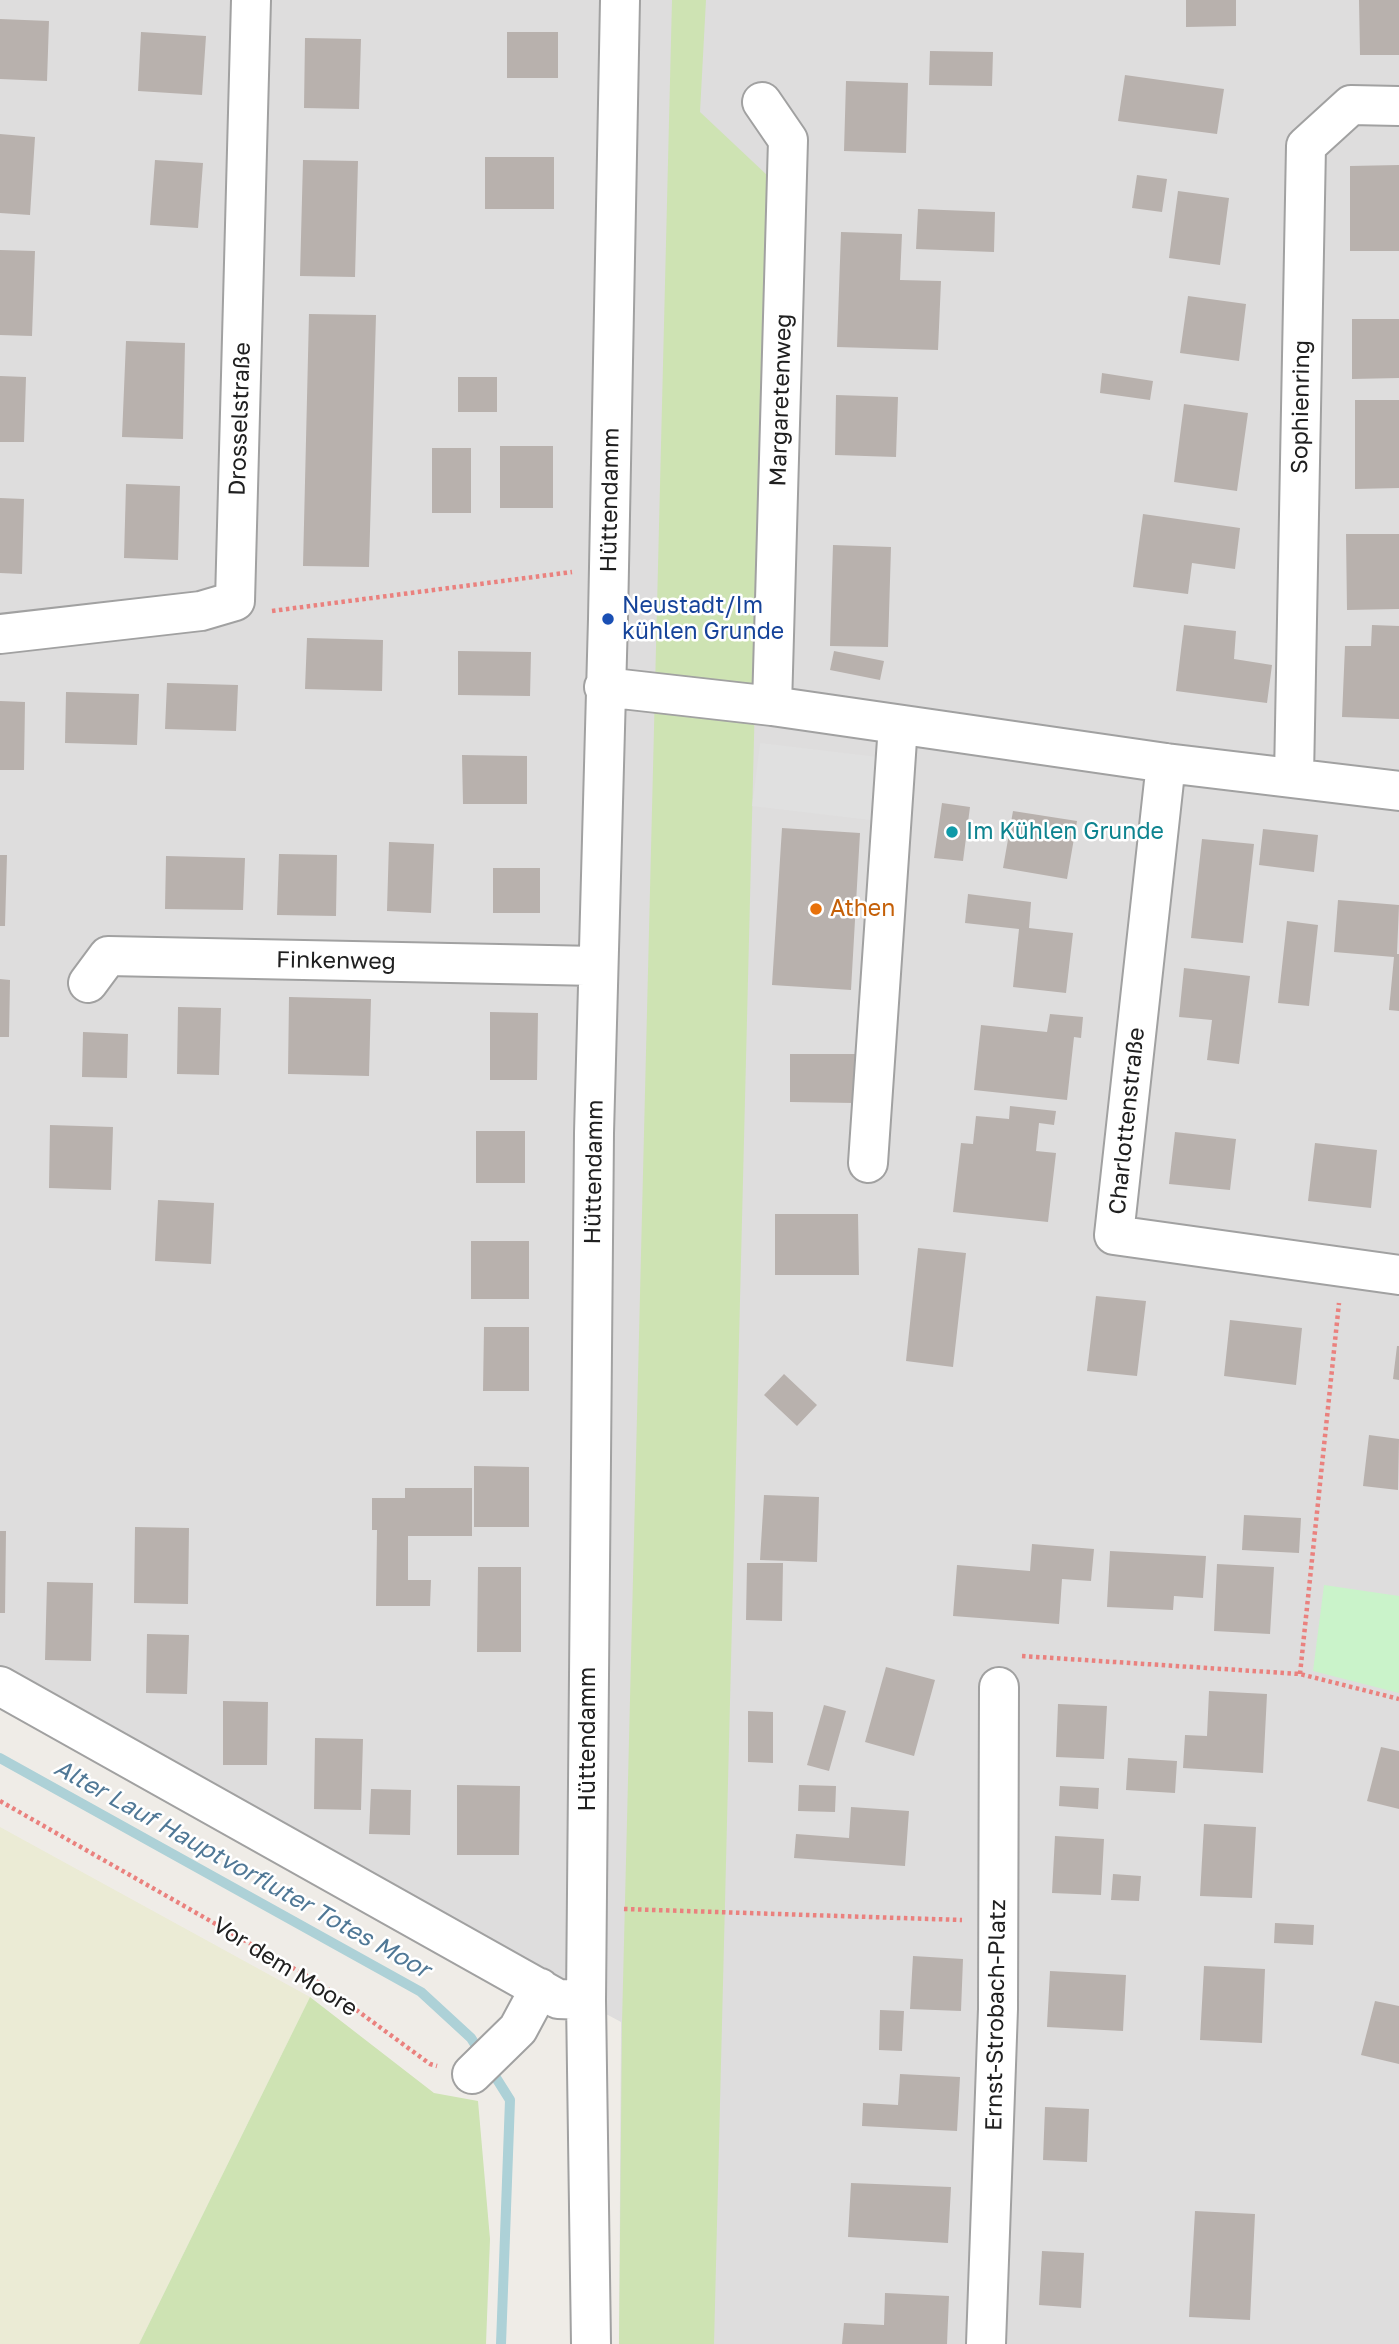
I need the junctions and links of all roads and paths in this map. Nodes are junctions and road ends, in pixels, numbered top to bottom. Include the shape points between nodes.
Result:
1 (251, 0) edge
2 (620, 0) edge
3 (762, 102) dead end
4 (1399, 106) edge
5 (577, 572) dead end
6 (235, 601) junction
7 (0, 634) edge
8 (604, 687) junction
9 (772, 706) junction
10 (898, 725) junction
11 (1166, 762) junction
12 (1294, 777) junction
13 (1399, 791) edge
14 (597, 967) junction
15 (88, 983) dead end
16 (868, 1163) dead end
17 (1343, 1267) junction
18 (1399, 1275) edge
19 (1300, 1674) junction
20 (0, 1686) edge
21 (999, 1687) joint
22 (1399, 1699) edge
23 (0, 1801) edge
24 (617, 1909) dead end
25 (1000, 1921) junction
26 (540, 1987) junction
27 (586, 2000) junction
28 (472, 2074) joint
29 (591, 2344) edge
30 (986, 2344) edge

1 - 6 street, Drosselstraße
2 - 8 street, Hüttendamm
3 - 9 street, Margaretenweg via 788,140
4 - 12 street, Sophienring via 1351,105 1306,146
5 - 6 path via 260,613
6 - 7 street via 201,611
8 - 9 street
8 - 14 street, Hüttendamm
9 - 10 street
10 - 11 street
10 - 16 street
11 - 12 street
11 - 17 street, Charlottenstraße via 1114,1235
12 - 13 street
14 - 15 street, Finkenweg via 108,956
14 - 27 street, Hüttendamm
17 - 18 street, Charlottenstraße
17 - 19 path
19 - 21 path via 999,1654
19 - 22 path
20 - 26 street
21 - 25 street, Ernst-Strobach-Platz
23 - 28 path, Vor dem Moore via 321,1984 430,2064
24 - 25 path
25 - 30 street, Ernst-Strobach-Platz
26 - 27 street via 558,1999
26 - 28 street via 518,2029
27 - 29 street, Hüttendamm

